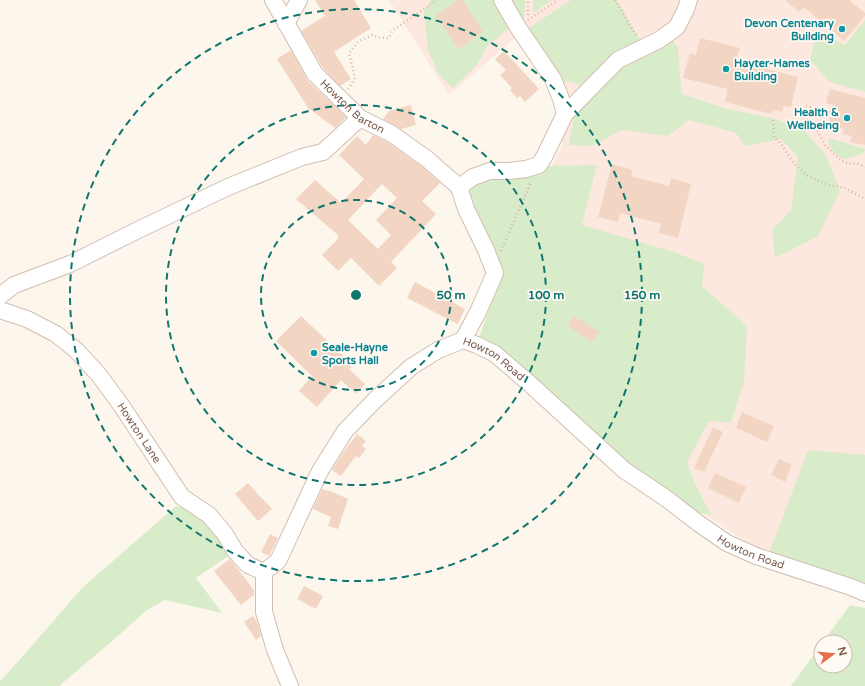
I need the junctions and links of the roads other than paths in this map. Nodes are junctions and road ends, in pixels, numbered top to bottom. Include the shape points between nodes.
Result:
1 (274, 0) edge
2 (299, 0) edge
3 (502, 0) edge
4 (689, 0) edge
5 (286, 24) junction
6 (565, 114) junction
7 (360, 118) junction
8 (459, 187) junction
9 (0, 296) edge
10 (0, 310) edge
11 (463, 340) junction
12 (264, 572) junction
13 (865, 593) edge
14 (290, 686) edge

1 - 5 street, Howton Barton
2 - 5 street
3 - 6 street via 523,24 553,79
4 - 6 street via 677,28 618,60
5 - 7 street, Howton Barton via 315,74
6 - 8 street via 539,165 526,169 490,171 473,177
7 - 8 street, Howton Barton via 392,134 427,159
7 - 9 street via 323,152 302,157 228,187 70,264 14,285
8 - 11 street via 466,209 495,273
10 - 12 street, Howton Lane via 27,319 56,334 76,350 99,375 182,498 209,515 248,565
11 - 12 street, Howton Road via 438,350 412,367 345,431 320,471 278,561
11 - 13 street, Howton Road via 495,354 624,470 667,498 698,524 727,543 756,556
12 - 14 street via 264,612 275,650

